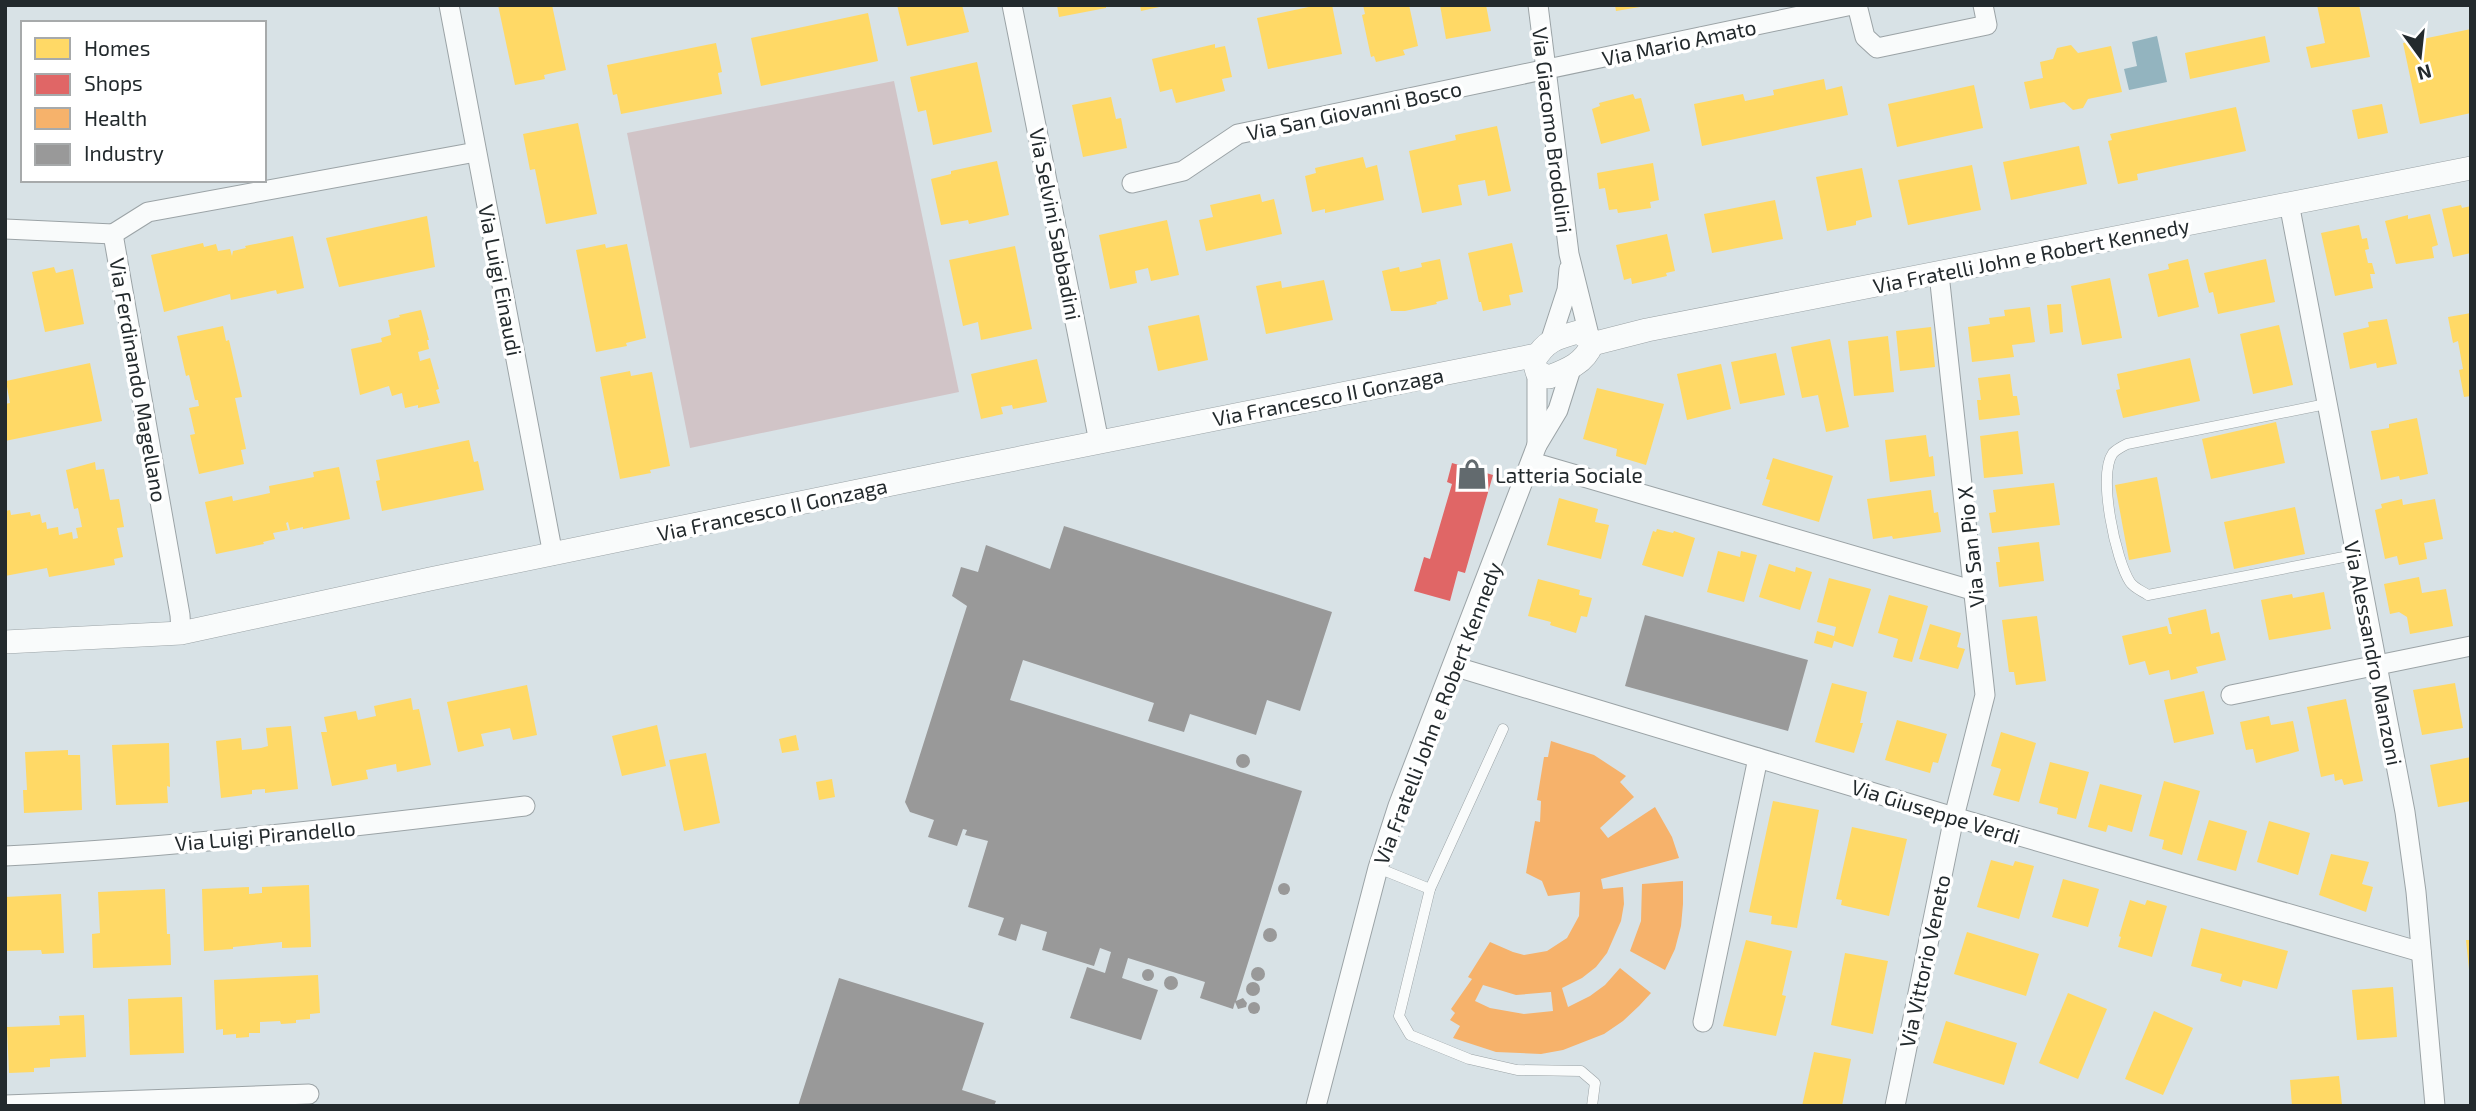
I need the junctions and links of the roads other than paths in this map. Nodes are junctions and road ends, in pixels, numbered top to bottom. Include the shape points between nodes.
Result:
1 (449, 5) edge
2 (1012, 5) edge
3 (1538, 5) edge
4 (1855, 5) edge
5 (1983, 5) edge
6 (1546, 71) junction
7 (476, 152) junction
8 (2471, 168) edge
9 (1132, 183) dead end
10 (2289, 204) junction
11 (5, 229) edge
12 (113, 234) junction
13 (1569, 254) junction
14 (1939, 274) junction
15 (1591, 342) junction
16 (1542, 356) junction
17 (1571, 369) junction
18 (2326, 404) junction
19 (1099, 442) junction
20 (1535, 454) junction
21 (553, 555) junction
22 (2354, 555) junction
23 (1975, 591) junction
24 (181, 633) junction
25 (5, 642) edge
26 (2471, 646) edge
27 (2375, 665) junction
28 (1453, 666) junction
29 (2231, 695) dead end
30 (1503, 729) dead end
31 (1758, 758) junction
32 (525, 806) dead end
33 (1954, 817) junction
34 (5, 856) edge
35 (1378, 868) junction
36 (1430, 889) junction
37 (2421, 952) junction
38 (1703, 1022) dead end
39 (309, 1094) dead end
40 (5, 1105) edge
41 (1316, 1106) edge
42 (1592, 1106) edge
43 (1895, 1106) edge
44 (2435, 1106) edge

1 - 7 street, Via Luigi Einaudi
2 - 19 street, Via Selvini Sabbadini
3 - 6 street, Via Giacomo Brodolini
4 - 5 street, Via Mario Amato via 1865,37 1877,48 1987,25
4 - 6 street, Via Mario Amato
6 - 9 street, Via San Giovanni Bosco via 1238,134 1183,171
6 - 13 street, Via Giacomo Brodolini
7 - 12 street via 148,212
7 - 21 street, Via Luigi Einaudi
8 - 10 street, Via Fratelli John e Robert Kennedy
10 - 14 street, Via Fratelli John e Robert Kennedy
10 - 18 street, Via Alessandro Manzoni
11 - 12 street, Via Ferdinando Magellano
12 - 24 street, Via Ferdinando Magellano
13 - 15 street
13 - 16 street, Via Fratelli John e Robert Kennedy via 1567,290
14 - 15 street, Via Fratelli John e Robert Kennedy
14 - 23 street, Via San Pio X
15 - 16 street, Via Francesco II Gonzaga via 1578,332
15 - 17 street via 1589,352
16 - 17 street, Via Francesco II Gonzaga via 1549,377
16 - 19 street, Via Francesco II Gonzaga
16 - 20 street, Via Fratelli John e Robert Kennedy
17 - 20 street, Via Fratelli John e Robert Kennedy via 1558,410
18 - 22 street, Via Alessandro Manzoni
18 - 22 lane via 2127,443 2113,453 2107,473 2108,498 2122,565 2132,585 2148,594
19 - 21 street, Via Francesco II Gonzaga
20 - 23 street
20 - 28 street, Via Fratelli John e Robert Kennedy
21 - 24 street, Via Francesco II Gonzaga
22 - 27 street, Via Alessandro Manzoni
23 - 33 street, Via San Pio X via 1985,695
24 - 25 street, Via Francesco II Gonzaga
26 - 27 street
27 - 29 street
27 - 37 street, Via Alessandro Manzoni via 2405,812
28 - 31 street, Via Giuseppe Verdi
28 - 35 street, Via Fratelli John e Robert Kennedy
30 - 36 lane
31 - 33 street, Via Giuseppe Verdi
31 - 38 street
32 - 34 street, Via Luigi Pirandello via 307,832
33 - 37 street, Via Giuseppe Verdi
33 - 43 street, Via Vittorio Veneto
35 - 36 lane
35 - 41 street, Via Fratelli John e Robert Kennedy
36 - 42 lane via 1399,1016 1410,1035 1469,1059 1517,1070 1581,1071 1595,1083
37 - 44 street, Via Alessandro Manzoni
39 - 40 street

